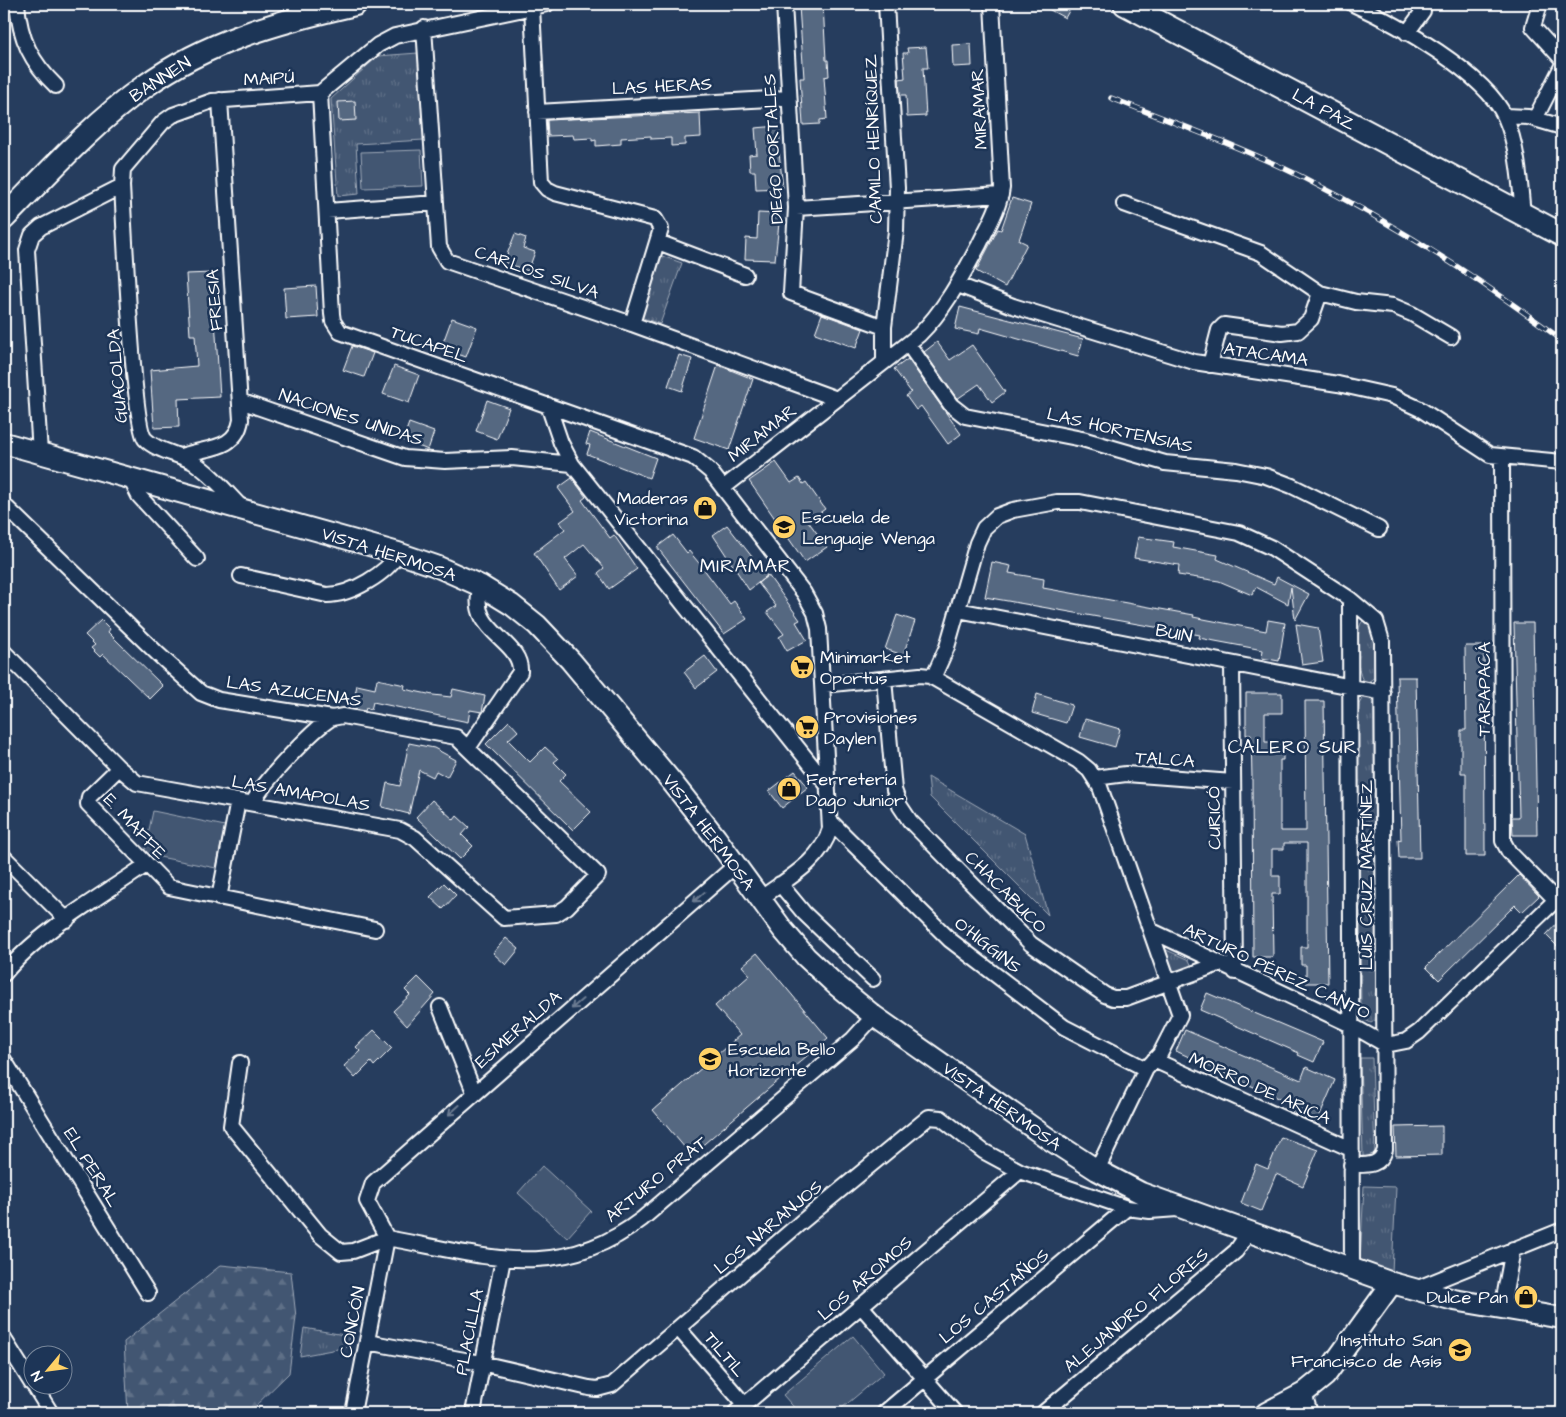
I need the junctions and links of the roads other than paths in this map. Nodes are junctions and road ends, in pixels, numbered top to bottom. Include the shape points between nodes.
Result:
1 (18, 4) edge
2 (355, 4) edge
3 (547, 4) edge
4 (784, 4) edge
5 (886, 4) edge
6 (992, 4) edge
7 (1125, 4) edge
8 (1353, 4) edge
9 (1423, 4) edge
10 (1540, 4) edge
11 (4, 6) edge
12 (532, 7) junction
13 (424, 28) junction
14 (1407, 33) junction
15 (1562, 59) edge
16 (1562, 66) edge
17 (56, 86) dead end
18 (320, 93) junction
19 (789, 98) junction
20 (220, 100) junction
21 (537, 112) junction
22 (1504, 116) junction
23 (1535, 119) junction
24 (1562, 127) edge
25 (122, 186) junction
26 (1001, 195) junction
27 (897, 202) junction
28 (436, 203) junction
29 (1124, 204) dead end
30 (796, 208) junction
31 (327, 211) junction
32 (1524, 215) junction
33 (4, 218) edge
34 (1562, 235) edge
35 (658, 242) junction
36 (745, 275) dead end
37 (958, 285) junction
38 (1320, 293) junction
39 (632, 324) junction
40 (884, 327) junction
41 (1450, 337) dead end
42 (908, 344) junction
43 (884, 362) junction
44 (1210, 366) junction
45 (837, 399) junction
46 (240, 401) junction
47 (548, 405) junction
48 (4, 443) edge
49 (40, 453) junction
50 (181, 456) junction
51 (1502, 457) junction
52 (1562, 462) edge
53 (572, 464) junction
54 (130, 478) junction
55 (723, 488) junction
56 (4, 505) edge
57 (243, 509) junction
58 (1379, 529) dead end
59 (398, 553) junction
60 (197, 559) dead end
61 (241, 576) dead end
62 (481, 586) junction
63 (1350, 598) junction
64 (958, 610) junction
65 (4, 652) edge
66 (1232, 664) junction
67 (884, 678) junction
68 (933, 678) junction
69 (822, 685) junction
70 (1350, 687) junction
71 (1383, 693) junction
72 (332, 718) junction
73 (468, 748) junction
74 (119, 768) junction
75 (1095, 778) junction
76 (1232, 782) junction
77 (828, 786) junction
78 (238, 801) junction
79 (253, 803) junction
80 (830, 821) junction
81 (4, 857) edge
82 (146, 865) junction
83 (736, 865) junction
84 (598, 875) joint
85 (780, 884) junction
86 (1559, 897) edge
87 (218, 898) junction
88 (760, 899) junction
89 (66, 920) junction
90 (375, 929) dead end
91 (1152, 931) junction
92 (1219, 964) junction
93 (1235, 972) junction
94 (4, 974) edge
95 (874, 979) dead end
96 (1169, 982) junction
97 (440, 1007) dead end
98 (874, 1016) junction
99 (1351, 1025) junction
100 (1386, 1046) junction
101 (4, 1060) edge
102 (240, 1063) dead end
103 (1150, 1065) junction
104 (474, 1092) junction
105 (1351, 1149) junction
106 (1351, 1164) junction
107 (1097, 1170) junction
108 (1020, 1171) junction
109 (1127, 1208) junction
110 (1183, 1209) junction
111 (1562, 1230) edge
112 (1249, 1232) junction
113 (387, 1238) junction
114 (1514, 1249) junction
115 (503, 1259) junction
116 (1352, 1269) junction
117 (1392, 1283) junction
118 (1413, 1290) junction
119 (148, 1293) dead end
120 (861, 1306) junction
121 (1502, 1308) junction
122 (1562, 1318) edge
123 (678, 1328) junction
124 (4, 1339) edge
125 (367, 1342) junction
126 (481, 1364) junction
127 (22, 1367) edge
128 (924, 1380) junction
129 (39, 1394) edge
130 (1304, 1394) junction
131 (740, 1409) edge
132 (51, 1413) edge
133 (353, 1413) edge
134 (473, 1413) edge
135 (884, 1413) edge
136 (955, 1413) edge
137 (1043, 1413) edge
138 (1266, 1413) edge
139 (1310, 1413) edge

1 - 11 street
1 - 17 street via 21,33 30,56
2 - 33 main road, BANNEN via 239,36 166,72 108,115
3 - 12 street, MAIPÚ
4 - 19 street, DIEGO PORTALES
5 - 27 street, CAMILO HENRÍQUEZ
6 - 26 street, MIRAMAR
7 - 32 main road, LA PAZ
8 - 14 street
9 - 14 street via 1423,11
10 - 15 street via 1534,27
12 - 13 street, MAIPÚ
12 - 21 street
13 - 18 street, MAIPÚ via 383,41
13 - 28 street, CARLOS SILVA
14 - 22 street via 1464,71 1495,100
16 - 23 street
18 - 20 street, MAIPÚ
18 - 31 street, TUCAPEL
19 - 21 street, LAS HERAS
19 - 30 street, DIEGO PORTALES
20 - 25 street, MAIPÚ via 167,118 123,169
20 - 46 street, FRESIA
21 - 35 street via 540,177 544,186 555,193 655,219 661,229
22 - 23 street
22 - 32 street via 1514,149
23 - 24 street
25 - 49 street via 41,227 30,240 27,250
25 - 50 street, GUACOLDA via 141,431 149,443
26 - 27 street
26 - 37 street, MIRAMAR
27 - 30 street
27 - 40 street, CAMILO HENRÍQUEZ
28 - 31 street
28 - 39 street, CARLOS SILVA via 439,247 447,261
29 - 38 street via 1261,253
30 - 40 street, DIEGO PORTALES via 790,293
31 - 47 street, TUCAPEL via 332,314 340,332
32 - 34 main road, LA PAZ
35 - 36 street
35 - 39 street
37 - 42 street, MIRAMAR via 937,316
37 - 44 street, ATACAMA via 1014,306
38 - 41 street via 1356,302 1393,306
38 - 44 street via 1312,319 1298,331 1282,334 1224,325 1219,330
39 - 45 street, CARLOS SILVA
40 - 43 street, CAMILO HENRÍQUEZ
42 - 43 street, MIRAMAR
42 - 58 street, LAS HORTENSIAS via 951,405 965,416 1082,439 1165,463 1266,476
43 - 45 street, MIRAMAR
44 - 51 street, ATACAMA via 1302,378 1392,396 1420,409 1485,453
45 - 55 street, MIRAMAR
46 - 50 street, FRESIA via 240,427 234,439 220,447
46 - 53 street, NACIONES UNIDAS via 404,458 439,461 512,458
47 - 53 street
47 - 55 street, TUCAPEL via 683,452 701,463
48 - 49 main road, VISTA HERMOSA
49 - 54 main road, VISTA HERMOSA
50 - 57 street, GUACOLDA via 207,473
51 - 52 street, ATACAMA
51 - 86 street, TARAPACÁ via 1503,841 1509,852
53 - 77 street
54 - 57 main road, VISTA HERMOSA
54 - 60 street via 139,496
55 - 69 street, MIRAMAR via 810,603 819,629
56 - 72 street, LAS AZUCENAS via 148,646 202,693 219,700
57 - 59 main road, VISTA HERMOSA
59 - 61 street via 385,570 338,595
59 - 62 main road, VISTA HERMOSA
62 - 73 street via 478,610 515,655 520,672
62 - 83 main road, VISTA HERMOSA via 512,605 559,648 672,782
63 - 64 street via 1272,548 1245,535 1086,504 1057,502 1004,512 990,522 977,543
63 - 70 street, LUIS CRUZ MARTÍNEZ
63 - 71 street, LUIS CRUZ MARTÍNEZ via 1370,615 1380,629
64 - 66 street, BUIN
64 - 68 street via 944,657
65 - 74 street, LAS AMAPOLAS
66 - 70 street, BUIN
66 - 76 street, CURICÓ
67 - 68 street, ARTURO PÉREZ CANTO via 920,675
67 - 69 street, ARTURO PÉREZ CANTO
67 - 96 street, CHACABUCO via 894,790 910,821 1031,944 1105,995 1126,998
68 - 75 street, ARTURO PÉREZ CANTO via 1078,760
69 - 77 street, MIRAMAR
70 - 71 street, BUIN
70 - 99 street, LUIS CRUZ MARTÍNEZ
71 - 100 street, LUIS CRUZ MARTÍNEZ
72 - 73 street, LAS AZUCENAS via 343,716 447,734
72 - 79 street via 270,778
73 - 84 street, LAS AZUCENAS
74 - 78 street, LAS AMAPOLAS via 142,785
74 - 82 street, E. MAFFE via 89,797 88,804
75 - 76 street, TALCA via 1126,774
75 - 91 street, ARTURO PÉREZ CANTO via 1111,813
76 - 93 street, CURICÓ
77 - 80 street, MIRAMAR
78 - 79 street, LAS AMAPOLAS
78 - 87 street
79 - 84 street, LAS AMAPOLAS via 406,832 504,918 556,914
80 - 85 street, MIRAMAR via 827,838 819,853
80 - 103 street, O'HIGGINS via 950,940 1064,1027
81 - 89 street
82 - 87 street, E. MAFFE via 169,887
82 - 89 street
83 - 88 main road, VISTA HERMOSA
83 -> 104 street, ESMERALDA
85 - 88 street, MIRAMAR
85 - 95 street via 804,913
86 - 100 street via 1419,1032 1406,1041
87 - 90 street
88 - 98 main road, VISTA HERMOSA via 806,957
89 - 94 street via 27,948
91 - 92 street, ARTURO PÉREZ CANTO
91 - 96 street, ARTURO PÉREZ CANTO
92 - 93 street, ARTURO PÉREZ CANTO
92 - 96 street, CHACABUCO
93 - 99 street, ARTURO PÉREZ CANTO
96 - 103 street, ARTURO PÉREZ CANTO via 1180,1015 1160,1054
97 - 104 street
98 - 107 main road, VISTA HERMOSA via 1048,1140
98 - 115 street, ARTURO PRAT via 853,1039 628,1230 597,1247 565,1257 533,1261
99 - 100 street, ARTURO PÉREZ CANTO
99 - 105 street, LUIS CRUZ MARTÍNEZ
100 - 106 street, LUIS CRUZ MARTÍNEZ via 1385,1150 1375,1164
101 - 119 street, EL PERAL
102 - 113 street via 231,1126 320,1235 341,1252 353,1251
103 - 105 street, MORRO DE ARICA
103 - 107 street, ARTURO PÉREZ CANTO
104 -> 113 street, ESMERALDA via 373,1183 367,1201
105 - 106 street, LUIS CRUZ MARTÍNEZ
106 - 116 street, LUIS CRUZ MARTÍNEZ
107 - 110 main road, VISTA HERMOSA
108 - 109 street, LOS NARANJOS
108 - 120 street, LOS AROMOS
108 - 123 street, LOS NARANJOS via 983,1151 941,1118 929,1117
109 - 110 street, LOS NARANJOS via 1150,1211
109 - 128 street, LOS CASTAÑOS
110 - 112 main road, VISTA HERMOSA
111 - 114 street
112 - 116 main road, VISTA HERMOSA
112 - 137 street, ALEJANDRO FLORES via 1236,1251
113 - 115 street, ARTURO PRAT
113 - 125 street, CONCÓN
114 - 118 street
114 - 121 street
115 - 126 street, PLACILLA
116 - 117 main road, VISTA HERMOSA
117 - 118 main road, VISTA HERMOSA
117 - 130 main road via 1332,1367
118 - 121 main road, VISTA HERMOSA
120 - 128 street
120 - 131 street, LOS AROMOS
121 - 122 main road, VISTA HERMOSA
123 - 126 street, LOS NARANJOS via 618,1381 605,1388 589,1388
123 - 131 street, TILTIL
124 - 127 street
125 - 126 street, LOS NARANJOS
125 - 133 street, CONCÓN
126 - 134 street, PLACILLA
128 - 135 street, LOS CASTAÑOS
128 - 136 street
129 - 132 street
130 - 138 main road
130 - 139 street

